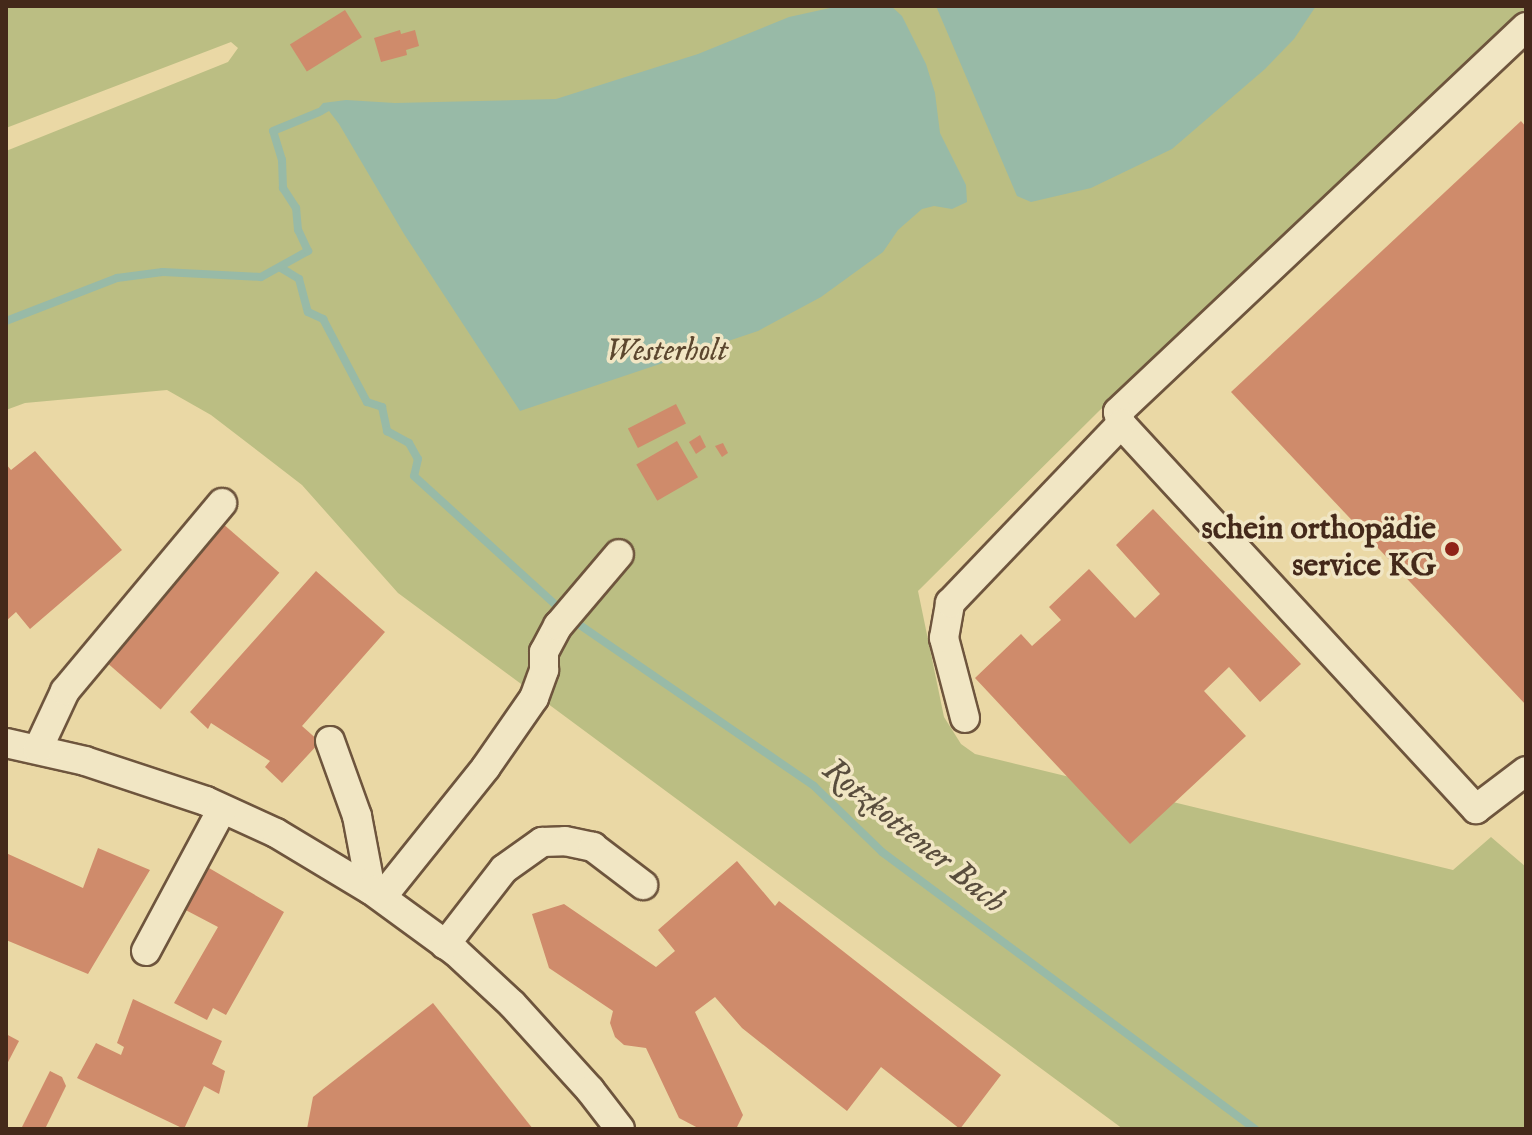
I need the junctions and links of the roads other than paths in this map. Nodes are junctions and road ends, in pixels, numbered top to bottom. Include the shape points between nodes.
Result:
1 (1526, 27) edge
2 (1121, 424) junction
3 (222, 503) dead end
4 (619, 554) dead end
5 (965, 718) dead end
6 (330, 741) dead end
7 (6, 743) edge
8 (38, 749) junction
9 (1526, 771) edge
10 (222, 809) junction
11 (643, 885) dead end
12 (376, 894) junction
13 (445, 945) junction
14 (146, 951) dead end
15 (620, 1129) edge

1 - 2 street via 1118,412
2 - 5 street via 950,603 944,638
2 - 9 street via 1476,809
3 - 8 street via 65,691
4 - 12 street via 558,626 544,652 534,698 486,767
6 - 12 street via 357,816
7 - 8 street
8 - 10 street via 126,773
10 - 12 street via 276,833
10 - 14 street
11 - 13 street via 593,847 542,842 504,869
12 - 13 street
13 - 15 street via 542,1034

